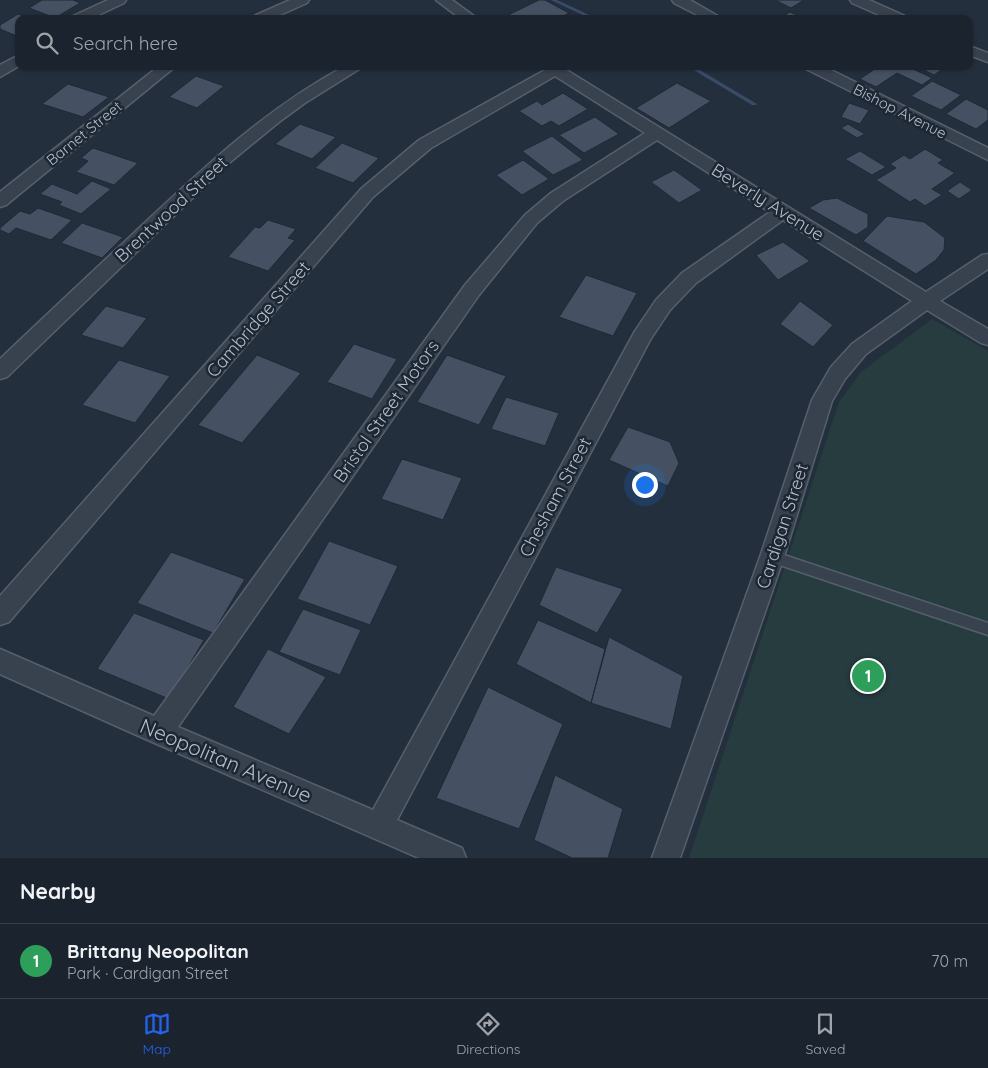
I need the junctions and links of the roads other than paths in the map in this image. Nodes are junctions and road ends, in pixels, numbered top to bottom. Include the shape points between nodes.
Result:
1 (119, 0) edge
2 (302, 0) edge
3 (443, 0) edge
4 (679, 0) edge
5 (859, 0) edge
6 (87, 15) edge
7 (268, 15) edge
8 (460, 15) edge
9 (708, 15) edge
10 (891, 15) edge
11 (973, 52) edge
12 (988, 58) edge
13 (15, 62) edge
14 (164, 70) edge
15 (349, 70) edge
16 (549, 70) edge
17 (555, 70) edge
18 (819, 70) edge
19 (0, 72) edge
20 (657, 133) junction
21 (988, 155) edge
22 (0, 202) edge
23 (783, 211) junction
24 (988, 260) edge
25 (926, 301) junction
26 (988, 338) edge
27 (0, 371) edge
28 (772, 557) junction
29 (0, 614) edge
30 (988, 629) edge
31 (0, 661) edge
32 (159, 732) junction
33 (379, 826) junction
34 (452, 858) edge
35 (666, 858) edge

1 - 6 street
2 - 7 street
3 - 8 street
4 - 9 street
5 - 10 street
11 - 12 street
13 - 19 street
14 - 22 street, Barnet Street
15 - 27 street, Brentwood Street via 325,82 262,125
16 - 29 street, Cambridge Street via 425,144 367,193
17 - 20 street, Beverly Avenue
18 - 21 street, Bishop Avenue
20 - 23 street, Beverly Avenue
20 - 32 street, Bristol Street Motors via 557,197 531,219 472,290
23 - 25 street, Beverly Avenue
23 - 33 street, Chesham Street via 688,278 663,305 642,336
24 - 25 street, Cardigan Street
25 - 26 street, Beverly Avenue
25 - 28 street, Cardigan Street via 860,349 838,373 822,400
28 - 30 lane
28 - 35 street, Cardigan Street
31 - 32 street, Neopolitan Avenue
32 - 33 street, Neopolitan Avenue
33 - 34 street, Neopolitan Avenue

